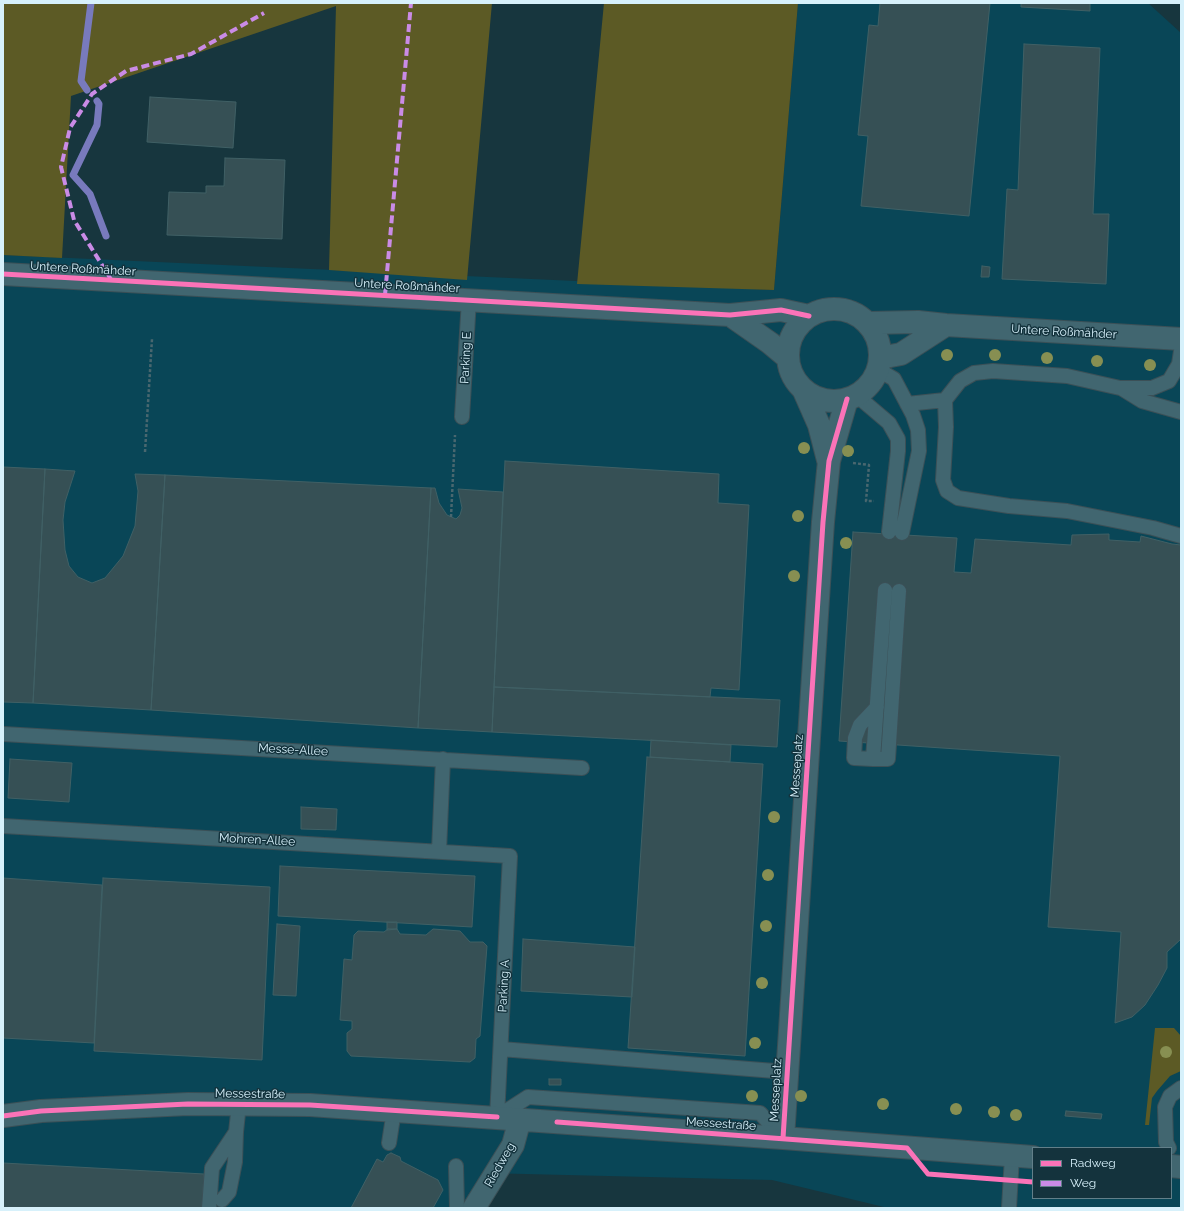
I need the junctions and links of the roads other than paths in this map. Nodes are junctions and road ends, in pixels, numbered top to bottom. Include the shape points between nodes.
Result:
1 (3, 274) edge
2 (469, 299) junction
3 (730, 315) junction
4 (809, 316) junction
5 (867, 323) junction
6 (946, 325) junction
7 (1181, 339) edge
8 (1181, 351) edge
9 (788, 358) junction
10 (878, 364) junction
11 (1120, 388) junction
12 (804, 391) junction
13 (851, 397) junction
14 (945, 400) junction
15 (907, 404) junction
16 (1181, 412) edge
17 (462, 417) dead end
18 (829, 461) junction
19 (1181, 536) edge
20 (877, 707) junction
21 (3, 734) edge
22 (443, 759) junction
23 (873, 759) junction
24 (582, 768) dead end
25 (3, 826) edge
26 (439, 851) junction
27 (510, 856) joint
28 (501, 1049) junction
29 (787, 1072) junction
30 (1181, 1088) edge
31 (239, 1104) junction
32 (394, 1111) junction
33 (3, 1116) edge
34 (497, 1117) junction
35 (520, 1119) junction
36 (236, 1132) junction
37 (783, 1138) junction
38 (389, 1143) dead end
39 (1168, 1147) edge
40 (1012, 1156) junction
41 (1032, 1157) edge
42 (456, 1166) dead end
43 (222, 1200) dead end
44 (209, 1208) edge
45 (457, 1208) edge
46 (474, 1208) edge
47 (1009, 1208) edge

1 - 2 street, Untere Roßmähder
2 - 3 street, Untere Roßmähder
2 - 17 lane, Parking E
3 - 4 street, Untere Roßmähder via 781,310
3 - 9 street
4 - 5 street via 830,308 856,314
4 - 9 street via 799,324 793,334 788,346
5 - 6 street, Untere Roßmähder via 918,322
5 - 10 street via 879,346
6 - 7 street, Untere Roßmähder
6 - 10 street via 901,354
8 - 11 lane via 1179,364 1169,381 1152,388
9 - 12 street via 790,370
10 - 13 street via 872,380
10 - 15 lane via 894,379
11 - 14 lane via 1073,377 993,371 974,373 960,381
11 - 16 lane via 1142,401
12 - 13 street via 825,400 836,401
12 - 18 street, Messeplatz via 819,425
13 - 15 lane via 889,423 898,439 896,533 919,451 918,430
13 - 18 street, Messeplatz
14 - 15 lane
14 - 19 lane via 943,480 947,491 958,498 1067,511
18 - 29 street, Messeplatz
20 - 23 lane
20 - 23 lane via 860,725 855,738 854,758
20 - 23 lane via 892,591 888,759
21 - 22 lane, Messe-Allee
22 - 24 lane, Messe-Allee
22 - 26 lane
25 - 26 lane, Mohren-Allee
26 - 27 lane, Mohren-Allee
27 - 28 lane, Parking A
28 - 29 lane
28 - 34 lane, Parking A
29 - 37 street, Messeplatz
30 - 39 lane via 1170,1096 1165,1107
31 - 32 street, Messestraße via 310,1105
31 - 33 street, Messestraße via 56,1110
31 - 36 lane
32 - 34 street, Messestraße
32 - 38 lane
34 - 35 street, Messestraße
34 - 37 lane via 528,1097 760,1113
35 - 37 street, Messestraße
35 - 46 street, Riedweg via 513,1145
36 - 43 lane via 235,1162 229,1192
36 - 44 lane via 212,1168
37 - 40 street, Messestraße
40 - 41 street, Messestraße
40 - 47 lane
42 - 45 lane

